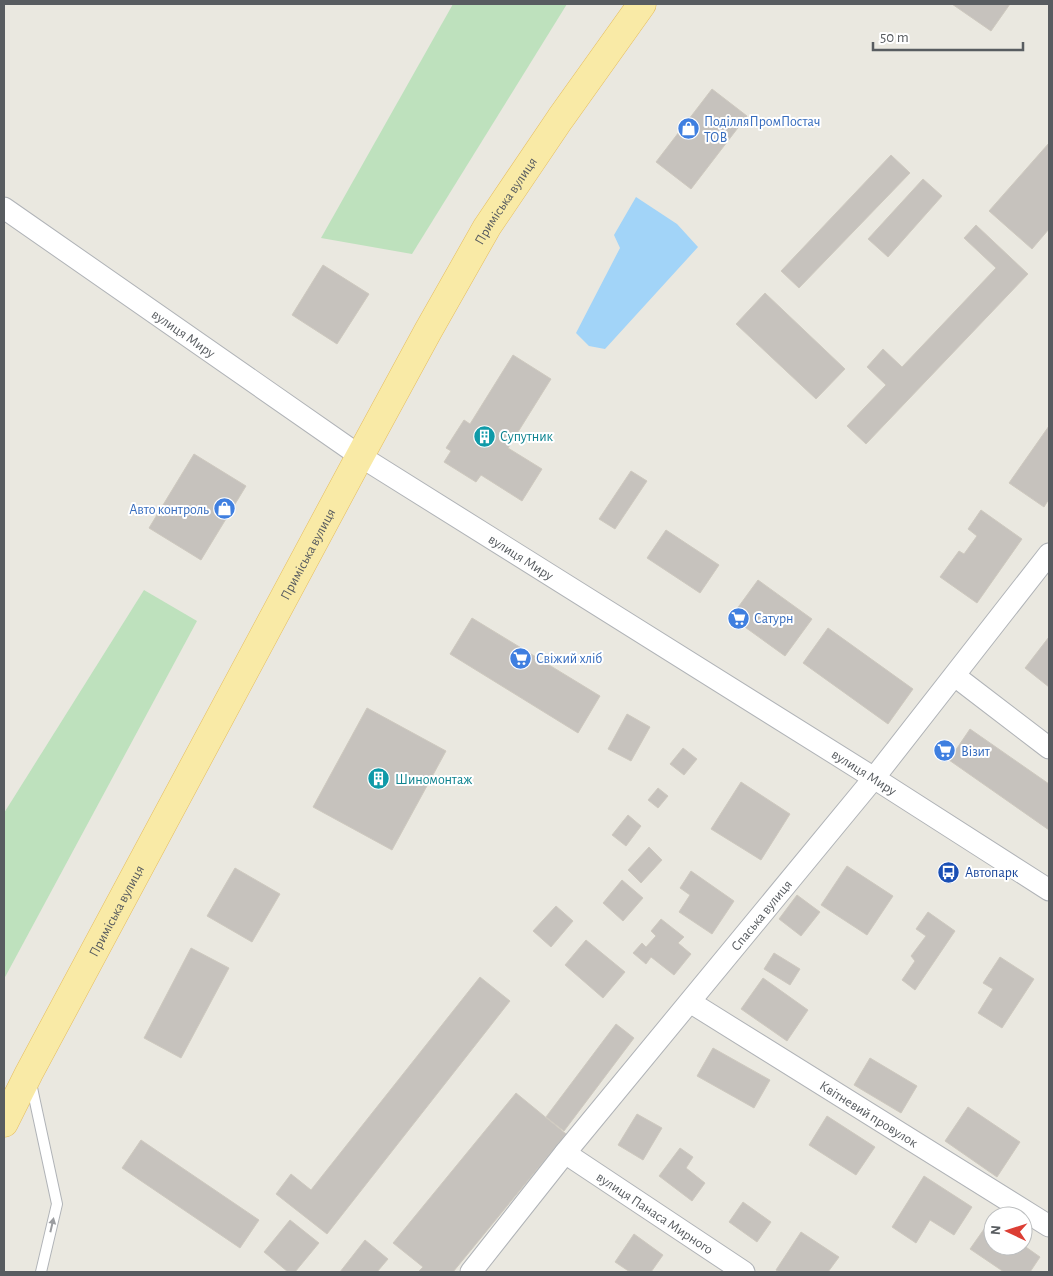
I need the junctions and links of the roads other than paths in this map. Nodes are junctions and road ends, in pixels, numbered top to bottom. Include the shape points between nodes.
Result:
1 (642, 4) edge
2 (4, 208) edge
3 (360, 456) junction
4 (1049, 554) edge
5 (955, 676) junction
6 (1049, 748) edge
7 (874, 778) junction
8 (1049, 890) edge
9 (690, 1002) junction
10 (29, 1073) junction
11 (4, 1123) edge
12 (565, 1153) junction
13 (1049, 1226) edge
14 (41, 1272) edge
15 (470, 1272) edge
16 (744, 1272) edge

1 - 3 main road, Приміська вулиця via 487,227
2 - 3 street, вулиця Миру
3 - 7 street, вулиця Миру
3 - 10 main road, Приміська вулиця
4 - 5 street, Спаська вулиця
5 - 6 street
5 - 7 street, Спаська вулиця
7 - 8 street, вулиця Миру
7 - 9 street, Спаська вулиця
9 - 12 street, Спаська вулиця
9 - 13 street, Квітневий провулок
10 - 11 main road, Приміська вулиця
14 -> 10 lane via 57,1204
12 - 15 street, Спаська вулиця
12 - 16 street, вулиця Панаса Мирного

